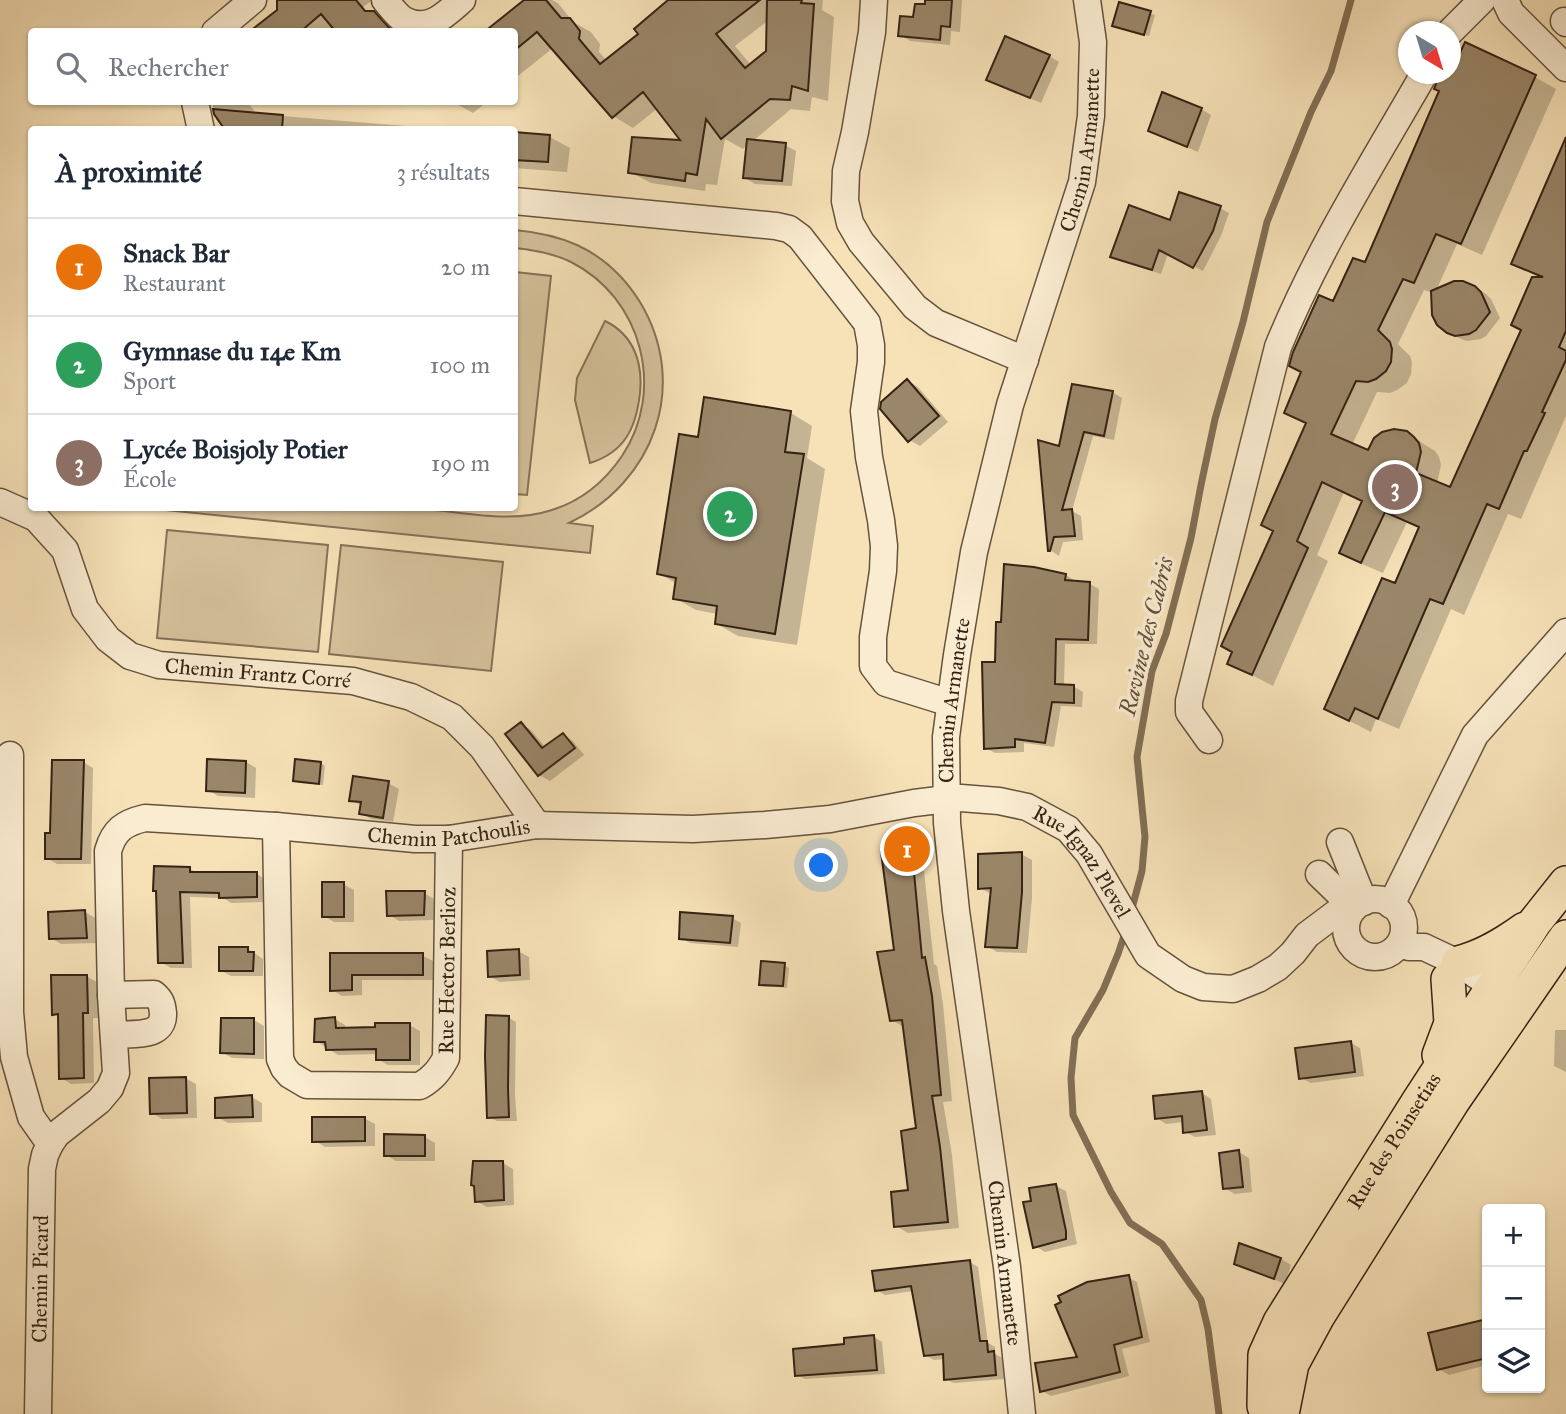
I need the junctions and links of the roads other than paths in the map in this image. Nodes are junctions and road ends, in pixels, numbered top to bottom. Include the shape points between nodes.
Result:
1 (253, 0) edge
2 (385, 0) edge
3 (462, 0) edge
4 (874, 0) edge
5 (1087, 0) edge
6 (1482, 0) edge
7 (1505, 0) edge
8 (1461, 21) edge
9 (220, 28) edge
10 (1566, 68) edge
11 (1418, 84) edge
12 (196, 105) edge
13 (200, 126) edge
14 (518, 201) edge
15 (1025, 360) junction
16 (0, 502) edge
17 (1566, 632) edge
18 (950, 703) junction
19 (1209, 740) dead end
20 (10, 755) dead end
21 (947, 799) junction
22 (537, 825) junction
23 (276, 826) junction
24 (449, 839) junction
25 (1340, 842) dead end
26 (1319, 874) dead end
27 (1566, 883) edge
28 (1359, 905) junction
29 (1391, 905) junction
30 (1535, 922) junction
31 (1566, 937) edge
32 (1351, 944) junction
33 (1405, 944) junction
34 (1293, 953) junction
35 (1453, 971) junction
36 (1530, 991) junction
37 (111, 995) junction
38 (1493, 998) junction
39 (114, 1035) junction
40 (1453, 1101) junction
41 (1418, 1102) junction
42 (50, 1144) junction
43 (38, 1414) edge
44 (1022, 1414) edge
45 (1267, 1414) edge
46 (1282, 1414) edge

1 - 9 street
2 - 3 street via 402,20 421,26 439,20
4 - 15 street via 846,171 850,223 915,307 936,323
5 - 15 street, Chemin Armanette via 1093,42 1091,116 1082,182
6 - 8 street
7 - 10 street via 1511,13
11 - 19 street via 1329,239 1278,347 1189,701 1189,712
12 - 13 street
14 - 18 street via 776,226 800,237 867,323 871,345 864,411 884,546 873,666 886,682
15 - 18 street, Chemin Armanette via 974,552
16 - 22 street, Chemin Frantz Corré via 36,519 65,550 85,609 108,639 130,656 159,665 353,681 411,697 452,717 482,747
17 - 29 street via 1475,735
18 - 21 street, Chemin Armanette
20 - 42 street via 14,1057 31,1117
21 - 22 street, Chemin Patchoulis via 765,825 693,829
21 - 34 street, Rue Ignaz Plevel via 1027,807 1068,829 1089,854 1149,955 1183,979 1203,987 1233,989 1278,967
21 - 44 street, Chemin Armanette via 956,911 1007,1267
22 - 24 street, Chemin Patchoulis
23 - 24 street, Chemin Patchoulis
23 - 24 street, Rue Hector Berlioz via 280,1059 289,1075 307,1085 421,1086 441,1067 446,1058
23 - 37 street, Chemin Patchoulis via 145,818 131,821 111,838
25 - 28 street
26 - 28 street
27 - 30 main road, Rue des Poinsetias
28 - 29 street via 1378,899
28 - 32 street via 1347,920 1345,930
28 - 34 street via 1339,911 1307,935
29 - 33 street via 1401,916
30 - 35 main road
30 - 38 main road, Rue des Poinsetias
31 - 36 main road, Rue des Poinsetias
32 - 33 street via 1369,957 1387,955
32 - 34 street via 1319,944
33 - 35 street via 1424,947
35 - 38 street
35 - 41 main road via 1451,1023
36 - 38 street
36 - 40 main road, Rue des Poinsetias
37 - 39 street
37 - 39 street via 154,994 162,1005 163,1021 154,1032
38 - 40 street via 1495,1023 1462,1074
38 - 41 main road, Rue des Poinsetias
39 - 42 street via 116,1073 110,1088
40 - 46 main road, Rue des Poinsetias via 1292,1364
41 - 45 main road, Rue des Poinsetias via 1280,1322 1265,1355
42 - 43 street, Chemin Picard via 43,1169

